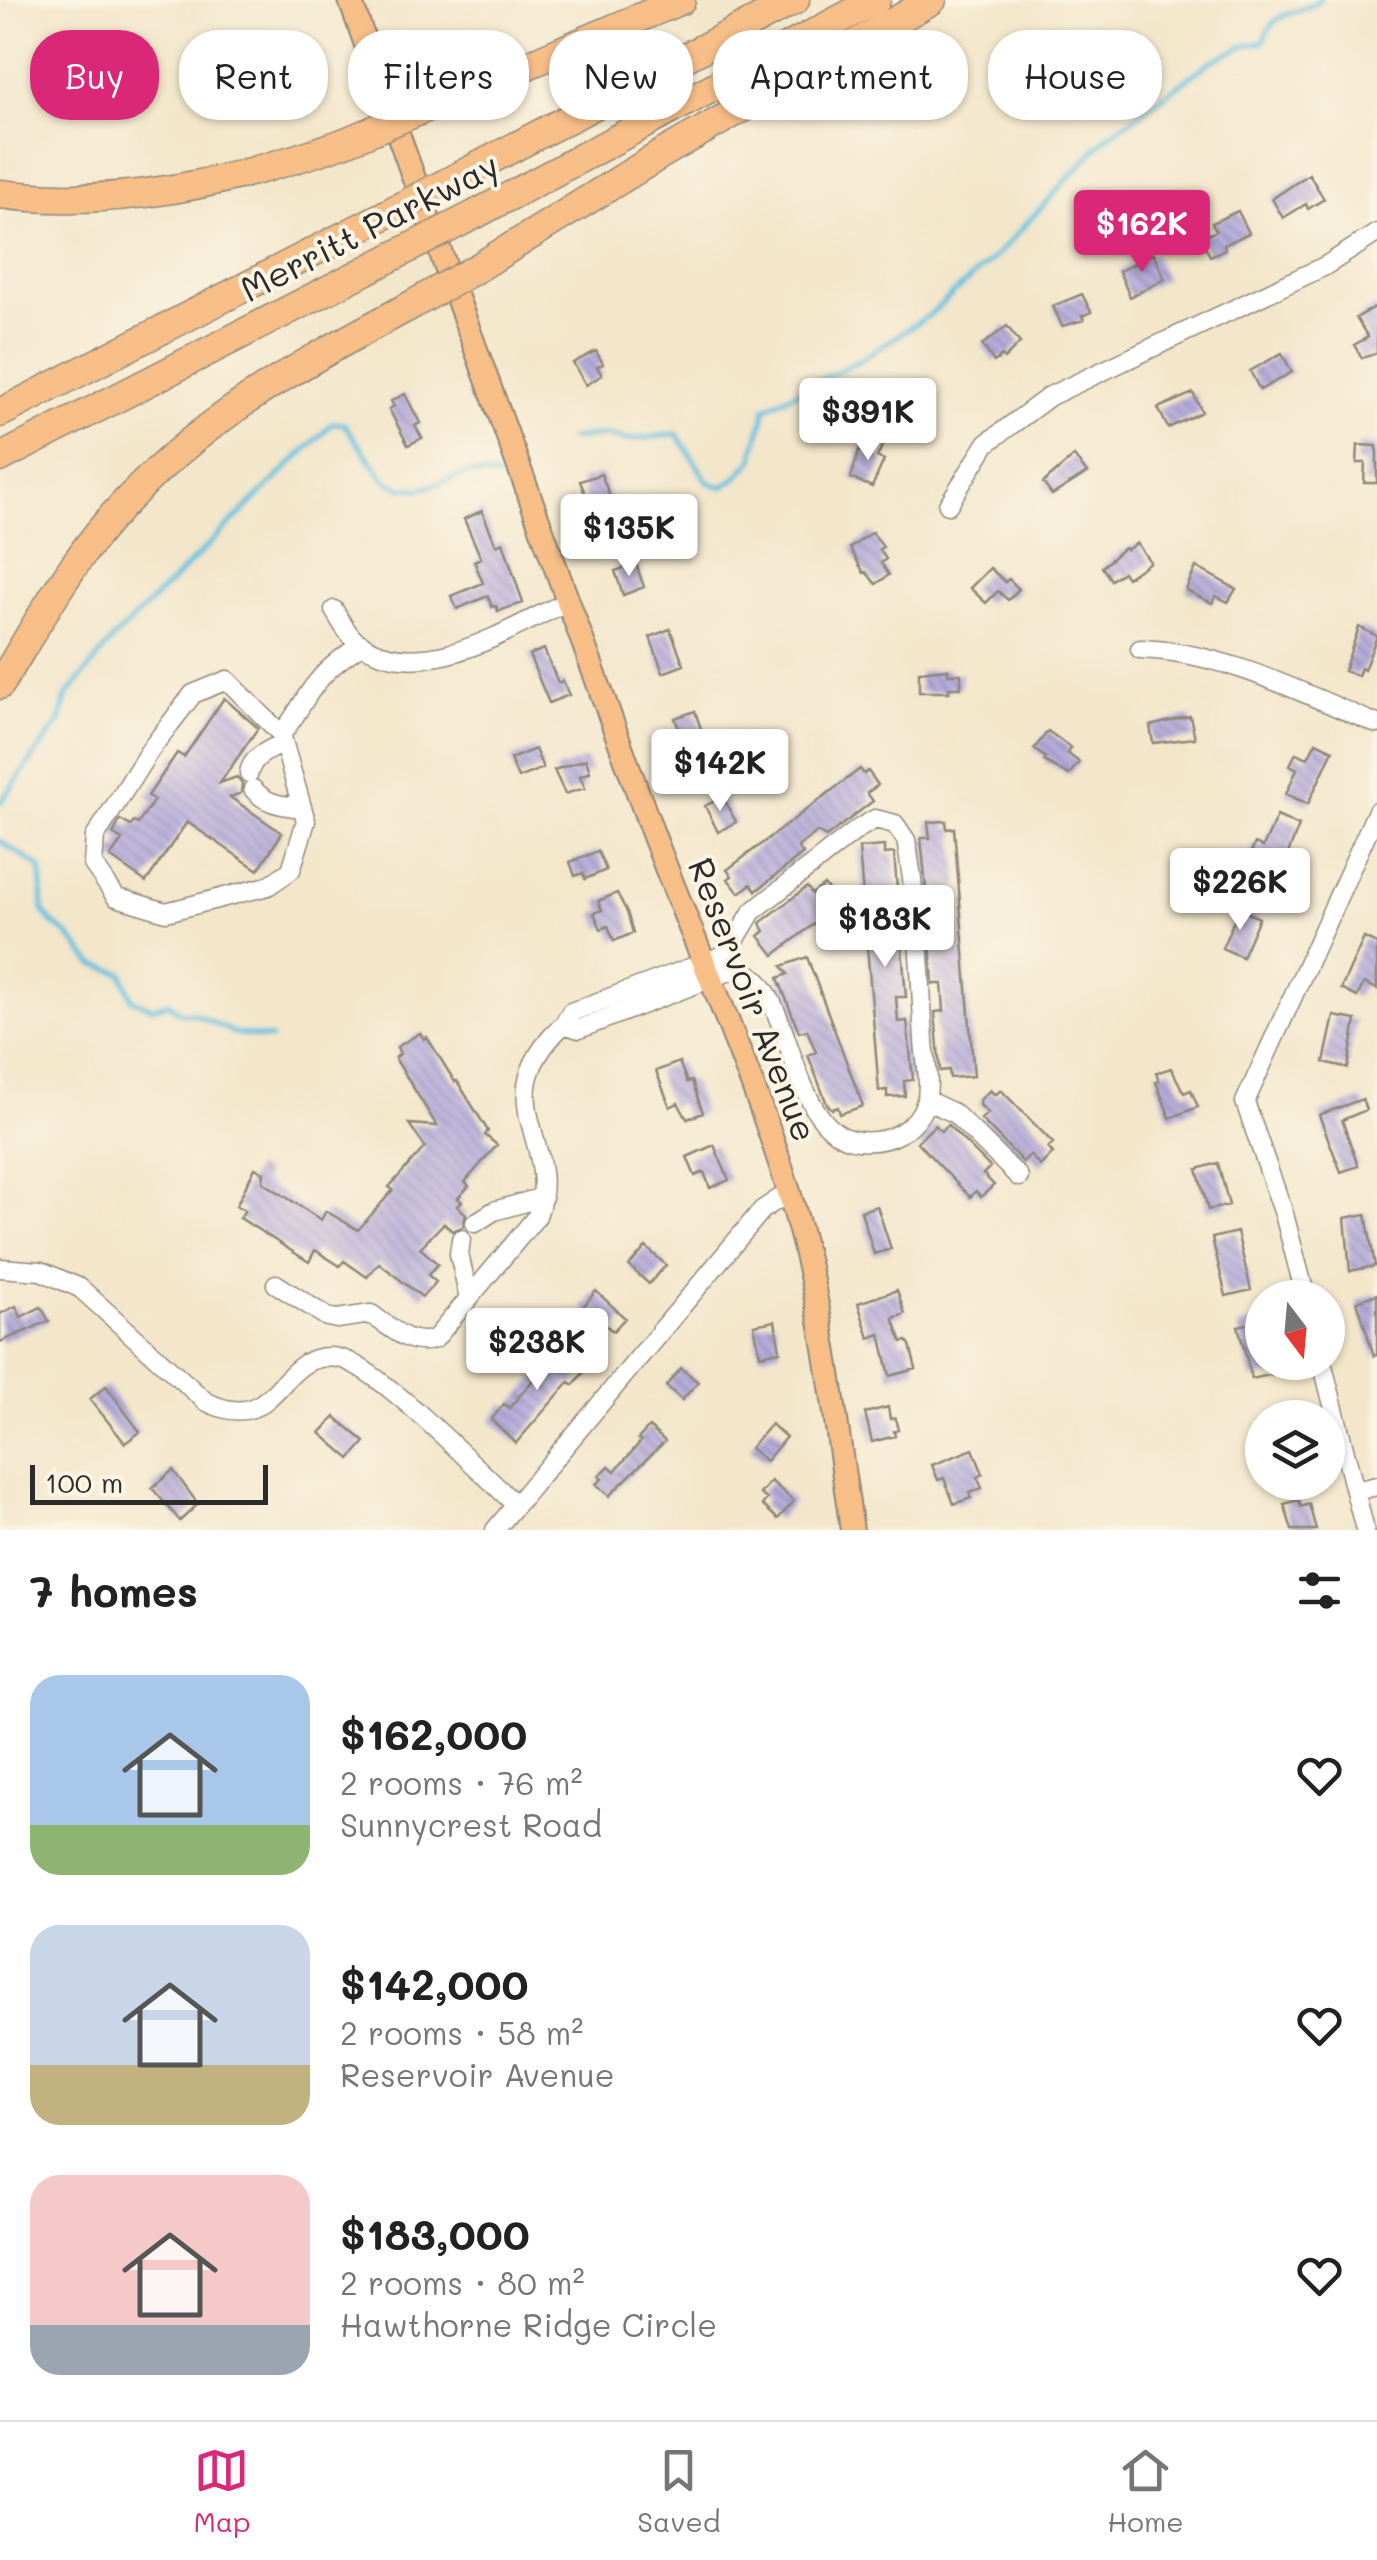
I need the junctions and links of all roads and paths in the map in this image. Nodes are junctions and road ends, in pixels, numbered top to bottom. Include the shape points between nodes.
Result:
1 (350, 0) edge
2 (681, 0) edge
3 (795, 0) edge
4 (876, 0) edge
5 (932, 0) edge
6 (0, 194) edge
7 (1377, 233) edge
8 (0, 413) edge
9 (0, 458) edge
10 (948, 505) dead end
11 (108, 521) junction
12 (567, 602) junction
13 (334, 610) dead end
14 (362, 644) junction
15 (1140, 649) dead end
16 (0, 653) edge
17 (0, 685) edge
18 (1377, 724) edge
19 (282, 738) junction
20 (302, 808) junction
21 (1377, 811) edge
22 (708, 971) junction
23 (926, 1100) junction
24 (1019, 1177) dead end
25 (789, 1192) junction
26 (543, 1197) junction
27 (476, 1223) dead end
28 (462, 1239) dead end
29 (0, 1268) edge
30 (1301, 1280) edge
31 (276, 1284) dead end
32 (469, 1298) junction
33 (1327, 1380) edge
34 (1377, 1486) edge
35 (1355, 1491) junction
36 (516, 1505) junction
37 (495, 1530) edge
38 (852, 1530) edge
39 (1365, 1530) edge

1 - 12 main road, Reservoir Avenue
2 - 6 highway, bridge via 268,170 119,197
3 - 8 highway, Merritt Parkway, bridge
4 - 9 highway, Merritt Parkway, bridge
5 - 11 highway, bridge via 300,365 218,417
7 - 10 street via 1325,266 1050,396 987,444
11 - 16 highway
11 - 17 highway
12 - 14 street via 453,654 386,657
12 - 22 main road, Reservoir Avenue
13 - 14 street
14 - 19 street via 317,682
15 - 18 street via 1217,660
19 - 20 street
19 - 20 street via 251,764 251,781 262,799
19 - 20 street via 227,680 193,694 95,837 92,864 116,898 166,912 268,886 291,870 306,820
21 - 30 street via 1245,1102
22 - 23 street via 738,970 761,983 812,1104 838,1136 866,1142 893,1137 907,1129
22 - 23 street via 731,951 752,912 858,829 875,820 896,824 908,847
22 - 25 main road, Reservoir Avenue
22 - 26 street via 571,1012 536,1056 527,1115
23 - 24 street via 954,1113
25 - 36 street via 762,1210
25 - 38 main road, Reservoir Avenue via 813,1292
26 - 27 street
26 - 32 street via 536,1216
28 - 32 street
29 - 36 street via 41,1272 80,1288 222,1410 261,1406 315,1359 354,1363
31 - 32 street via 326,1317 372,1314 426,1343
33 - 35 street
34 - 35 street
35 - 39 street
36 - 37 street

